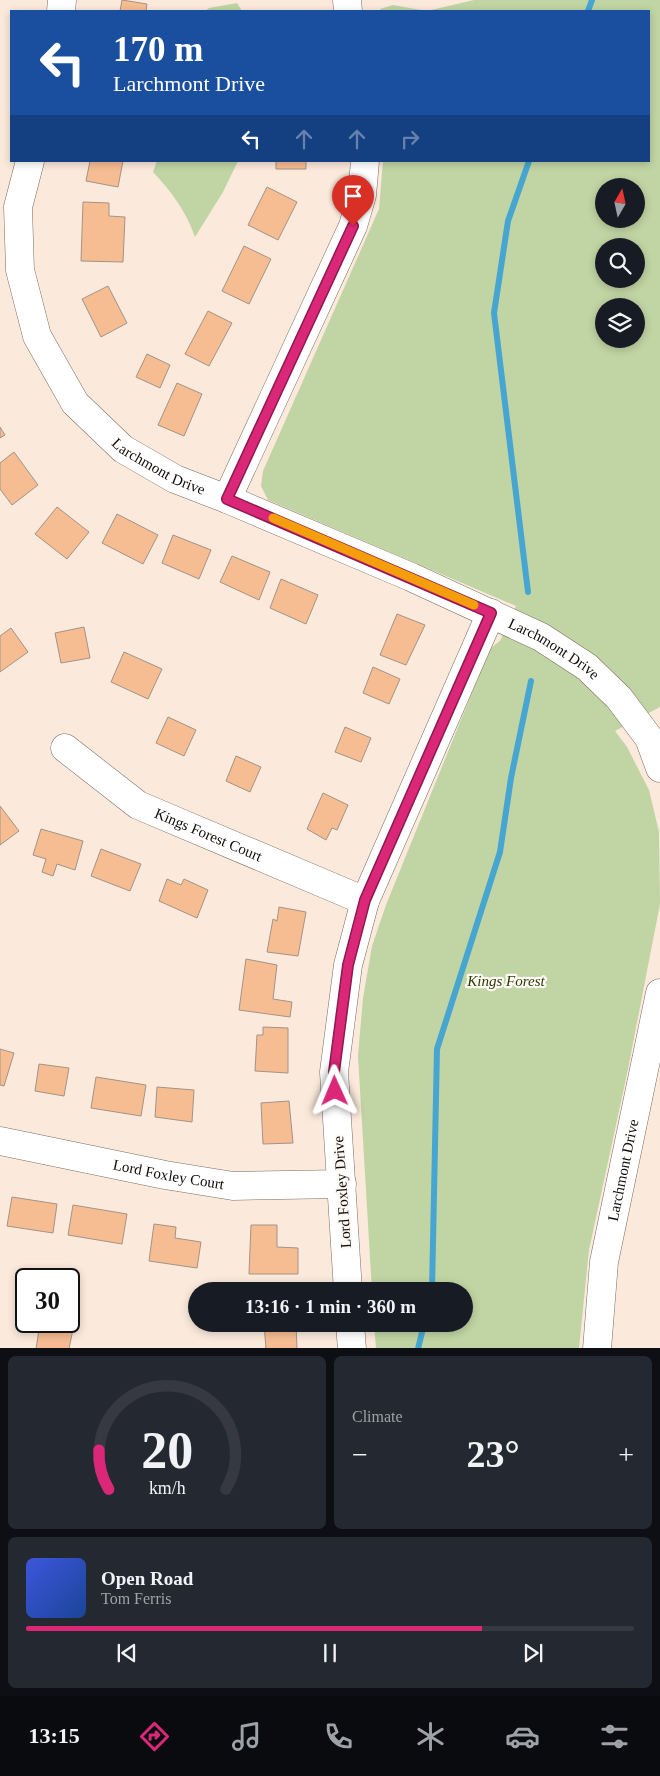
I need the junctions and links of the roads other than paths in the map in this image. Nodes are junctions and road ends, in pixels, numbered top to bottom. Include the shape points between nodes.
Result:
1 (30, 162) edge
2 (365, 162) edge
3 (227, 499) junction
4 (491, 613) junction
5 (654, 735) edge
6 (65, 748) dead end
7 (660, 768) edge
8 (365, 900) junction
9 (660, 994) edge
10 (652, 1074) edge
11 (0, 1141) edge
12 (342, 1184) junction
13 (347, 1282) edge
14 (351, 1332) edge
15 (352, 1348) edge
16 (598, 1348) edge

1 - 3 street, Larchmont Drive via 18,207 20,270 37,336 75,403 124,448 175,479
2 - 3 street via 362,195 353,226
3 - 4 street, Larchmont Drive
4 - 5 street, Larchmont Drive via 540,637 587,666
4 - 8 street, Lord Foxley Drive
5 - 7 street, Larchmont Drive
6 - 8 street, Kings Forest Court via 138,805
8 - 12 street, Lord Foxley Drive via 348,965 334,1072
9 - 10 street, Larchmont Drive
10 - 16 street, Larchmont Drive via 604,1262
11 - 12 street, Lord Foxley Court via 233,1186
12 - 13 street, Lord Foxley Drive
14 - 15 street

